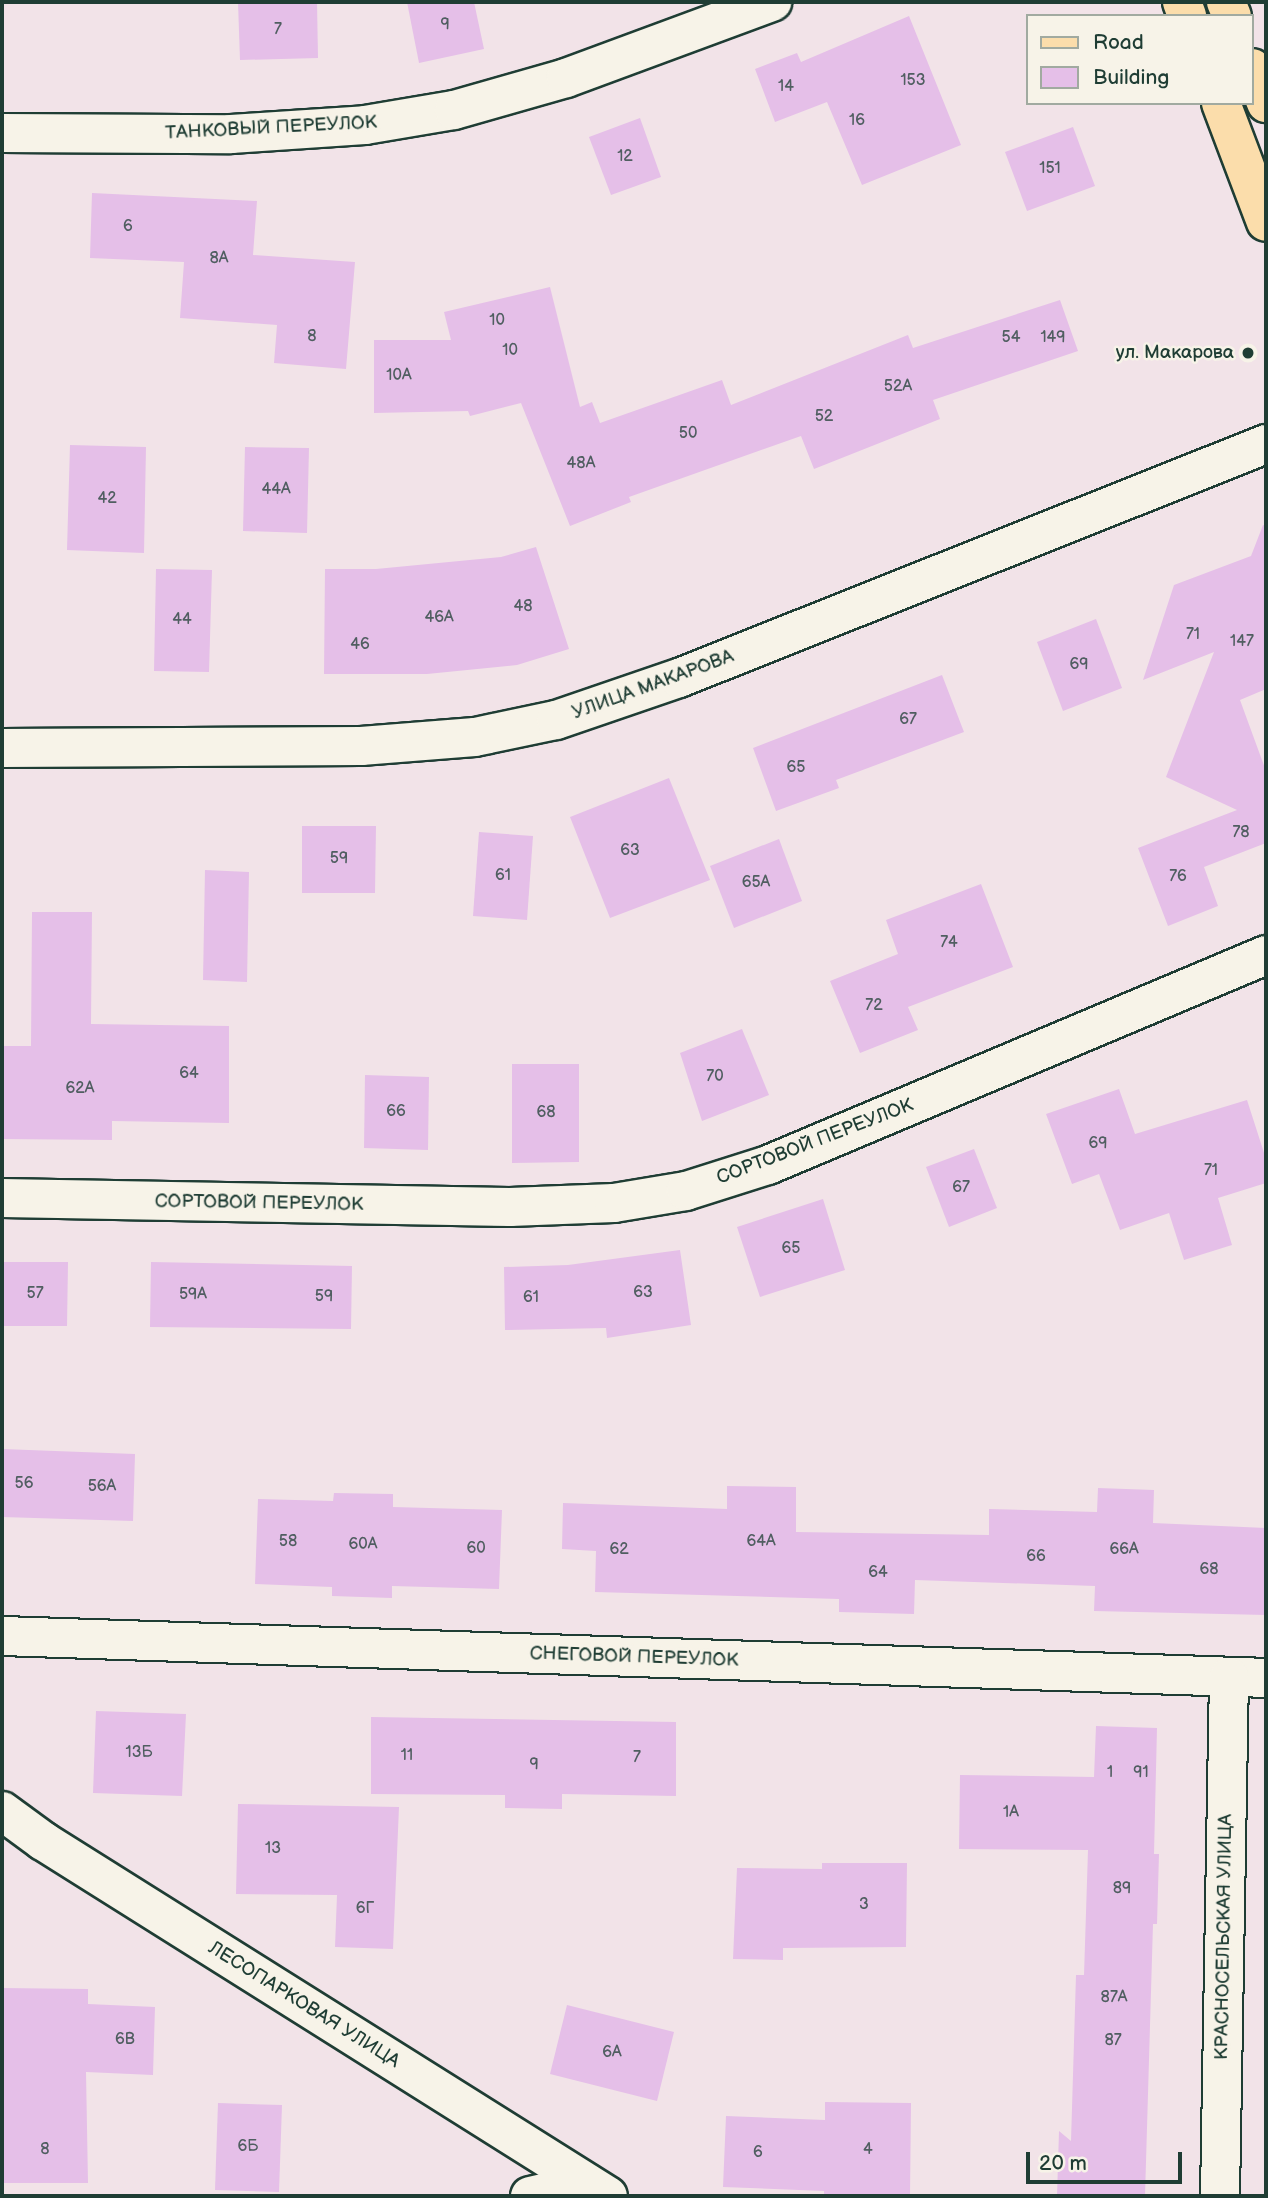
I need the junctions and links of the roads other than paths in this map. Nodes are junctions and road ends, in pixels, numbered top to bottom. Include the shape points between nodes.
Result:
1 (772, 2) edge
2 (1254, 73) edge
3 (1266, 103) edge
4 (1222, 105) edge
5 (2, 133) edge
6 (1266, 222) edge
7 (1266, 444) edge
8 (2, 748) edge
9 (1266, 956) edge
10 (2, 1198) edge
11 (2, 1636) edge
12 (1248, 1677) edge
13 (2, 1811) edge
14 (598, 2190) edge
15 (530, 2196) edge
16 (1220, 2196) edge

1 - 5 street, ТАНКОВЫЙ ПЕРЕУЛОК via 566,78 441,113 365,125 231,134
2 - 3 main road
4 - 6 main road
7 - 8 street, УЛИЦА МАКАРОВА via 678,678 556,720 475,737 362,746
9 - 10 street, СОРТОВОЙ ПЕРЕУЛОК via 768,1165 686,1191 614,1203 510,1207
11 - 12 street, СНЕГОВОЙ ПЕРЕУЛОК
12 - 16 street, КРАСНОСЕЛЬСКАЯ УЛИЦА
13 - 14 street, ЛЕСОПАРКОВАЯ УЛИЦА
14 - 15 street

